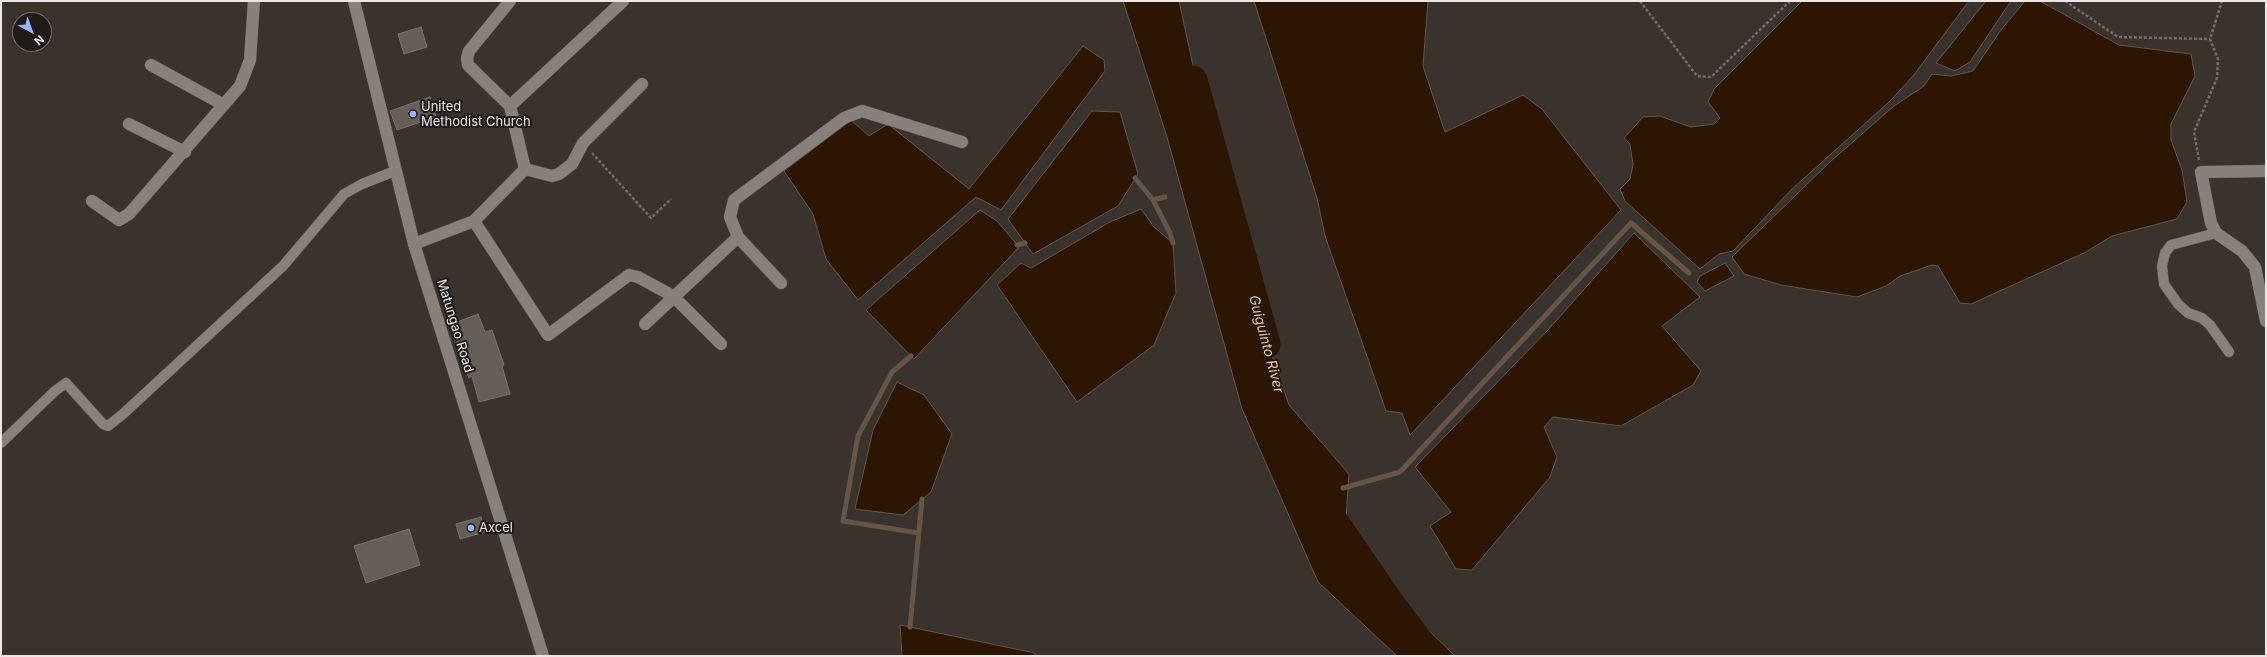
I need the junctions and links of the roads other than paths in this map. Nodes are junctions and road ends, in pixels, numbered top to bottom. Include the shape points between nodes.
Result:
1 (254, 1) edge
2 (354, 1) edge
3 (510, 1) edge
4 (623, 1) edge
5 (150, 65) dead end
6 (642, 84) dead end
7 (224, 105) junction
8 (510, 106) junction
9 (129, 124) dead end
10 (962, 142) dead end
11 (185, 152) junction
12 (525, 169) junction
13 (395, 171) junction
14 (2266, 171) edge
15 (92, 201) dead end
16 (474, 221) junction
17 (2216, 233) junction
18 (738, 237) junction
19 (414, 244) junction
20 (781, 283) dead end
21 (673, 296) junction
22 (2266, 321) edge
23 (645, 324) dead end
24 (721, 344) dead end
25 (2229, 352) dead end
26 (1, 443) edge
27 (543, 656) edge

1 - 7 street via 250,60 240,86
2 - 13 street, Matungao Road
3 - 8 street via 469,51 467,58 468,65
4 - 8 street
5 - 7 street
6 - 12 street via 583,143 572,164 559,174 552,176
7 - 11 street
8 - 12 street
9 - 11 street
10 - 18 street via 862,111 844,118 734,200 730,217
11 - 15 street via 129,214 119,220
12 - 16 street
13 - 19 street, Matungao Road
13 - 26 lane via 344,194 283,266 108,426 103,424 66,383
14 - 17 street via 2201,172 2211,223
16 - 19 street
16 - 21 street via 548,335 629,275 638,277
17 - 22 street via 2242,251 2255,267
17 - 25 lane via 2171,245 2165,253 2162,266 2164,284 2178,304 2188,313 2202,318 2210,325
18 - 20 street
18 - 21 street
19 - 27 street, Matungao Road
21 - 23 street
21 - 24 street

